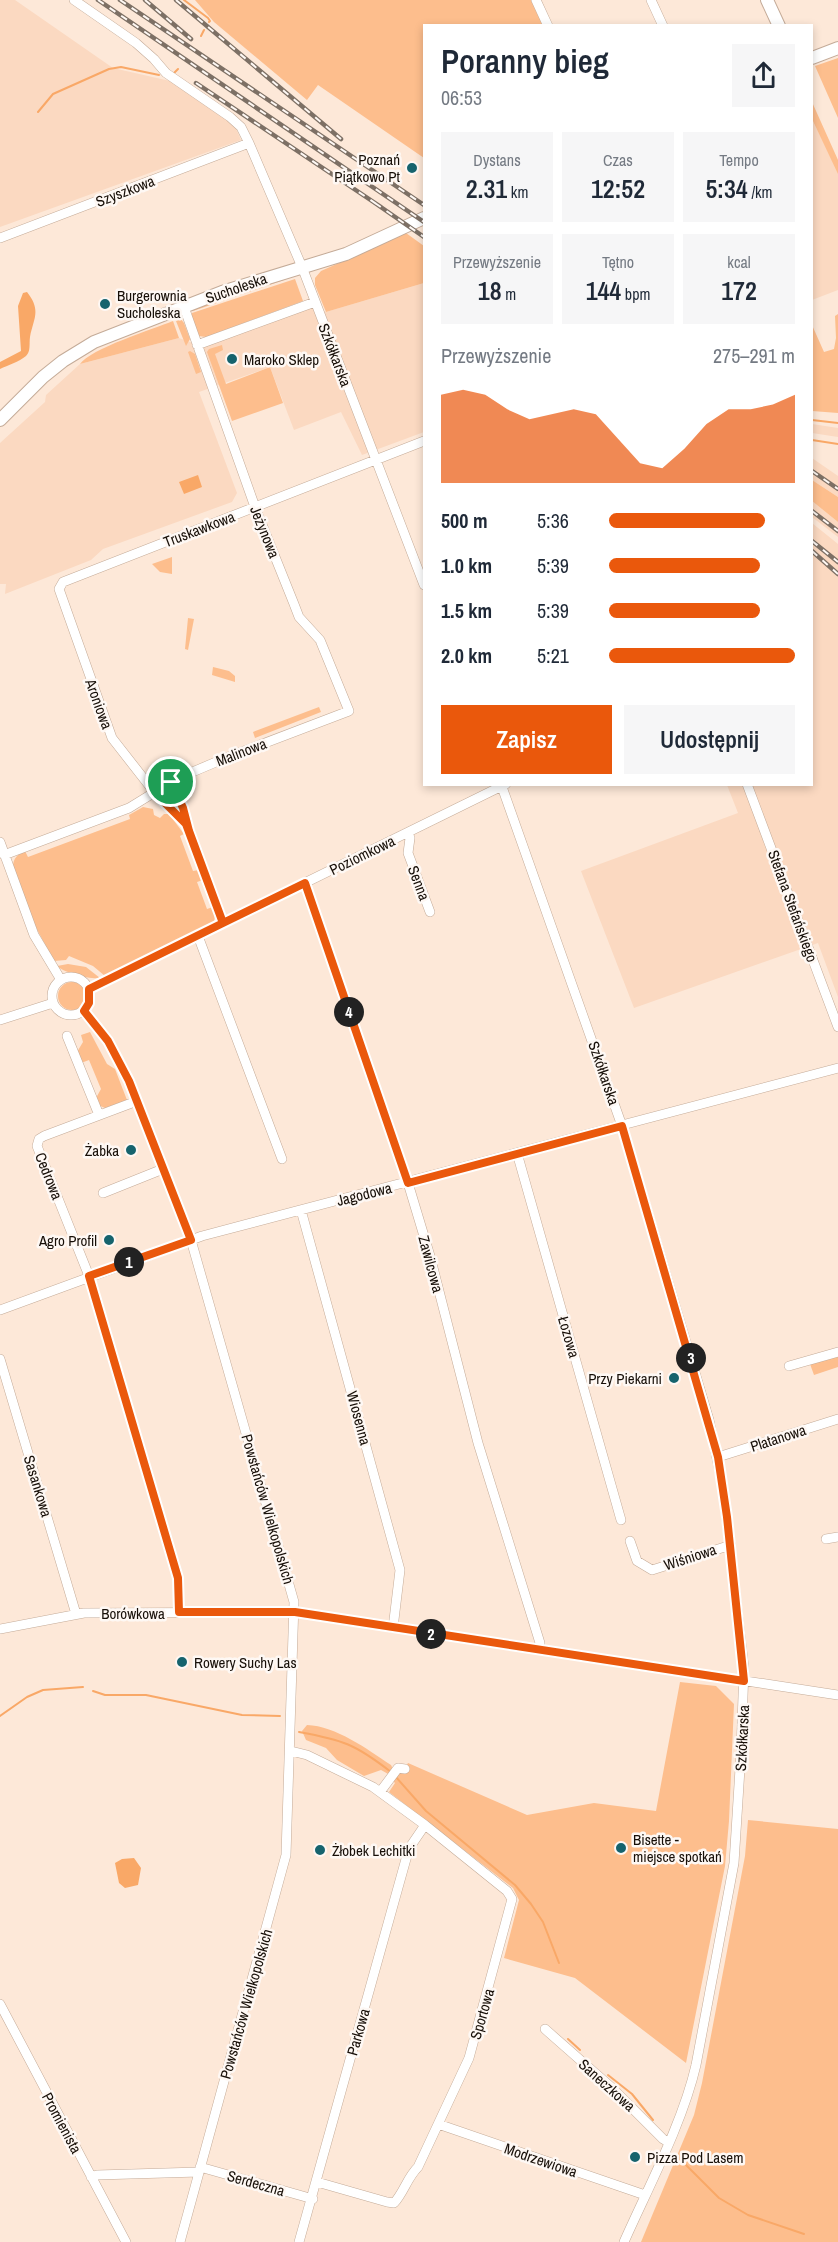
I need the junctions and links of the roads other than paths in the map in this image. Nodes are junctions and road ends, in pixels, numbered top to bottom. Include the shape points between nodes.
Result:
1 (74, 0) edge
2 (536, 0) edge
3 (651, 0) edge
4 (767, 0) edge
5 (547, 24) edge
6 (662, 24) edge
7 (778, 24) edge
8 (838, 48) edge
9 (813, 58) edge
10 (249, 143) junction
11 (423, 218) edge
12 (0, 238) edge
13 (302, 267) junction
14 (315, 302) junction
15 (184, 307) junction
16 (197, 345) junction
17 (0, 420) edge
18 (423, 441) edge
19 (376, 460) junction
20 (255, 507) junction
21 (423, 582) edge
22 (59, 589) joint
23 (349, 711) joint
24 (171, 782) junction
25 (501, 786) edge
26 (503, 786) edge
27 (748, 786) edge
28 (155, 793) junction
29 (189, 831) junction
30 (408, 833) junction
31 (394, 839) junction
32 (0, 842) edge
33 (408, 853) junction
34 (4, 855) junction
35 (305, 883) junction
36 (430, 912) dead end
37 (223, 923) junction
38 (198, 936) junction
39 (61, 980) junction
40 (89, 989) junction
41 (53, 1002) junction
42 (84, 1011) junction
43 (0, 1020) edge
44 (838, 1027) edge
45 (67, 1036) dead end
46 (838, 1068) edge
47 (137, 1101) junction
48 (99, 1115) junction
49 (622, 1126) junction
50 (517, 1153) junction
51 (282, 1159) dead end
52 (164, 1169) junction
53 (408, 1183) junction
54 (103, 1193) dead end
55 (301, 1210) junction
56 (191, 1240) junction
57 (89, 1276) junction
58 (0, 1310) edge
59 (838, 1352) edge
60 (0, 1359) edge
61 (789, 1366) dead end
62 (838, 1419) edge
63 (718, 1457) junction
64 (621, 1520) dead end
65 (838, 1537) edge
66 (826, 1539) dead end
67 (630, 1540) dead end
68 (730, 1545) junction
69 (179, 1612) junction
70 (295, 1612) junction
71 (76, 1614) junction
72 (393, 1628) junction
73 (0, 1629) edge
74 (540, 1649) junction
75 (744, 1681) junction
76 (838, 1695) edge
77 (291, 1751) junction
78 (401, 1769) dead end
79 (380, 1792) junction
80 (425, 1825) junction
81 (0, 2004) edge
82 (544, 2030) dead end
83 (438, 2124) junction
84 (668, 2142) junction
85 (200, 2170) junction
86 (91, 2177) junction
87 (317, 2182) junction
88 (645, 2195) junction
89 (313, 2199) junction
90 (126, 2242) edge
91 (180, 2242) edge
92 (299, 2242) edge
93 (624, 2242) edge

1 - 10 street, Szkółkarska via 136,43 166,73 230,117
2 - 5 street
3 - 6 street
4 - 7 street
8 - 9 street
10 - 12 street, Szyszkowa
10 - 13 street, Szkółkarska
11 - 13 street, Sucholeska via 354,250
13 - 14 street, Szkółkarska
13 - 15 street, Sucholeska
14 - 16 street
14 - 19 street, Szkółkarska
15 - 16 street, Jeżynowa
15 - 17 street, Sucholeska via 78,351 43,377
16 - 20 street, Jeżynowa
18 - 19 street
19 - 20 street, Truskawkowa
19 - 21 street, Szkółkarska
20 - 22 street, Truskawkowa via 63,582
20 - 23 street, Jeżynowa via 299,617 320,640
22 - 28 street, Aroniowa via 112,738
23 - 24 street, Malinowa
24 - 28 street, Malinowa
24 - 29 street, Aroniowa
25 - 30 street, Poziomkowa
26 - 49 street, Szkółkarska
27 - 44 street, Stefana Stefańskiego
28 - 29 street, Aroniowa
28 - 34 street, Malinowa via 129,808
29 - 37 street, Aroniowa
30 - 31 street, Poziomkowa
30 - 33 street, Senna
31 - 33 street, Senna
31 - 35 street, Poziomkowa
32 - 34 street
33 - 36 street, Senna
34 - 39 street via 31,928
35 - 37 street, Poziomkowa
35 - 53 street, Zawilcowa
37 - 38 street, Poziomkowa
38 - 40 street, Poziomkowa
38 - 51 street
39 - 40 street via 77,978
39 - 41 street via 52,993
40 - 42 street via 89,1003
41 - 42 street via 66,1015
41 - 43 street
42 - 47 street, Powstańców Wielkopolskich via 115,1053
45 - 48 street
46 - 49 street, Jagodowa
47 - 48 street, Cedrowa
47 - 52 street, Powstańców Wielkopolskich
48 - 57 street, Cedrowa via 44,1136 37,1146
49 - 50 street, Jagodowa
49 - 63 street, Szkółkarska
50 - 53 street, Jagodowa
50 - 64 street, Łozowa
52 - 54 street
52 - 56 street, Powstańców Wielkopolskich
53 - 55 street, Jagodowa
53 - 74 street, Zawilcowa via 478,1443 524,1584
55 - 56 street, Jagodowa
55 - 72 street, Wiosenna via 400,1570
56 - 57 street, Jagodowa
56 - 70 street, Powstańców Wielkopolskich
57 - 58 street, Jagodowa
57 - 69 street via 178,1578
59 - 61 street
60 - 71 street, Sasankowa
62 - 63 street, Platanowa
63 - 68 street, Szkółkarska
65 - 66 street
67 - 68 street, Wiśniowa via 637,1561 652,1570
68 - 75 street, Szkółkarska
69 - 70 street, Borówkowa
69 - 71 street, Borówkowa
70 - 72 street, Borówkowa
70 - 77 street, Powstańców Wielkopolskich
71 - 73 street, Borówkowa
72 - 74 street, Borówkowa
74 - 75 street, Borówkowa
75 - 76 street, Borówkowa
75 - 84 street, Szkółkarska via 734,1863 694,2076
77 - 79 street, Sportowa via 307,1755
77 - 85 street, Powstańców Wielkopolskich via 284,1866
78 - 79 street
79 - 80 street, Sportowa
80 - 83 street, Sportowa via 512,1899 469,2058
80 - 87 street, Parkowa via 406,1859
81 - 86 street, Promienista
82 - 84 street, Saneczkowa
83 - 87 street, Sportowa via 394,2203
83 - 88 street, Modrzewiowa
84 - 88 street, Szkółkarska
85 - 86 street, Serdeczna
85 - 89 street, Serdeczna
85 - 91 street, Powstańców Wielkopolskich
86 - 90 street, Promienista
87 - 89 street, Parkowa
88 - 93 street, Szkółkarska
89 - 92 street, Parkowa

